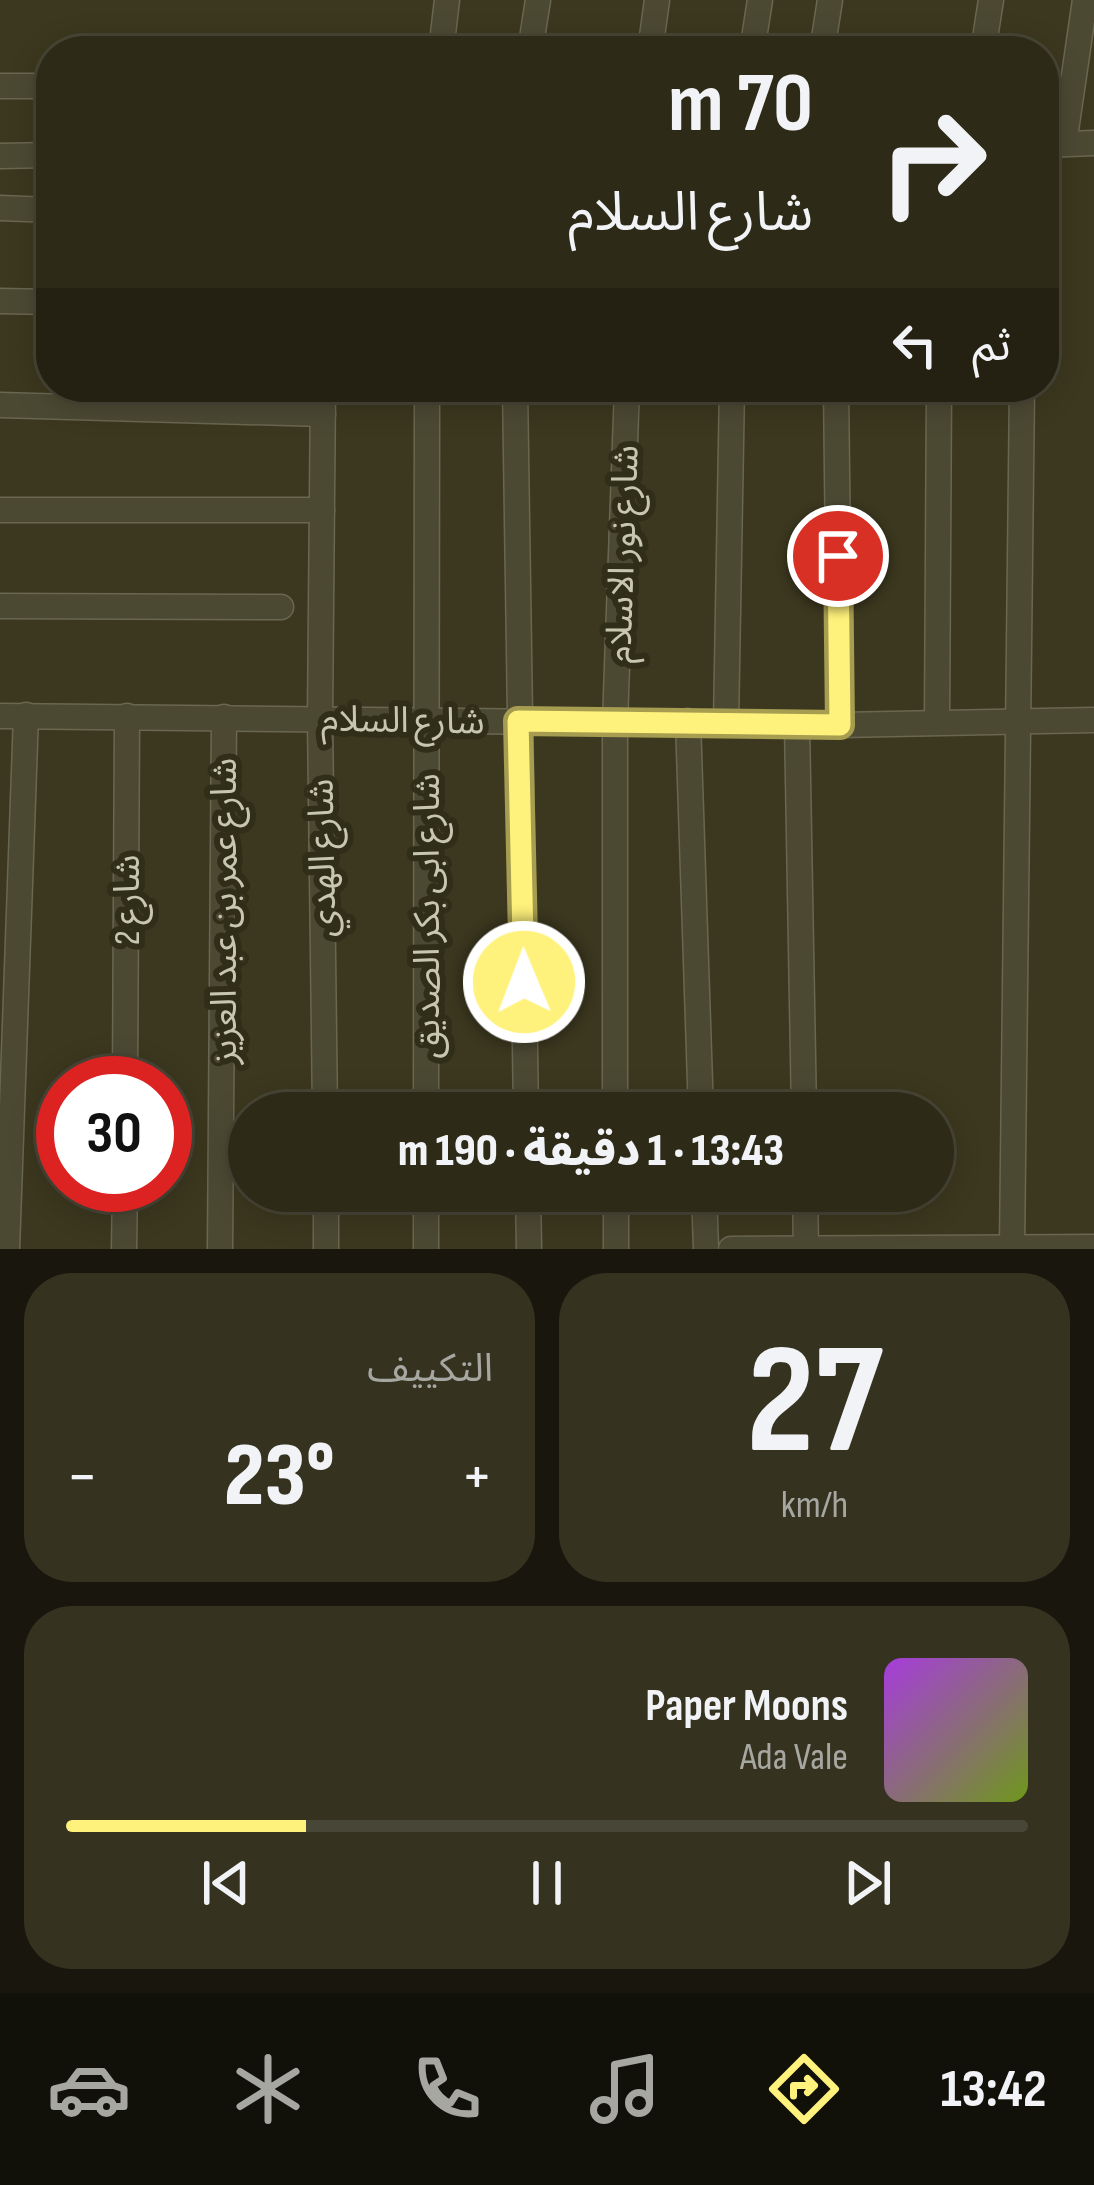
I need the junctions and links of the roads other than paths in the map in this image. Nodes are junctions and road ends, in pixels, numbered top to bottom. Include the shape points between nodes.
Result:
1 (447, 0) edge
2 (538, 0) edge
3 (657, 0) edge
4 (760, 0) edge
5 (830, 0) edge
6 (991, 0) edge
7 (1085, 0) edge
8 (443, 36) edge
9 (532, 36) edge
10 (652, 36) edge
11 (754, 36) edge
12 (824, 36) edge
13 (985, 36) edge
14 (0, 86) edge
15 (36, 86) edge
16 (1059, 121) edge
17 (1094, 143) edge
18 (1059, 144) edge
19 (36, 155) edge
20 (0, 156) edge
21 (0, 208) edge
22 (36, 209) edge
23 (0, 301) edge
24 (36, 302) edge
25 (323, 402) edge
26 (427, 402) edge
27 (515, 402) edge
28 (626, 402) edge
29 (732, 402) edge
30 (836, 402) edge
31 (939, 402) edge
32 (1022, 402) edge
33 (0, 405) edge
34 (323, 414) junction
35 (322, 510) junction
36 (0, 511) edge
37 (0, 606) edge
38 (281, 607) dead end
39 (13, 715) edge
40 (127, 716) junction
41 (224, 717) junction
42 (320, 718) junction
43 (427, 719) junction
44 (1016, 720) junction
45 (518, 721) junction
46 (688, 721) junction
47 (1094, 721) edge
48 (615, 722) junction
49 (726, 722) junction
50 (938, 722) junction
51 (797, 724) junction
52 (840, 725) junction
53 (11, 834) edge
54 (9, 942) edge
55 (7, 1043) edge
56 (125, 1056) edge
57 (325, 1092) edge
58 (426, 1092) edge
59 (526, 1092) edge
60 (615, 1092) edge
61 (700, 1092) edge
62 (804, 1092) edge
63 (5, 1180) edge
64 (124, 1212) edge
65 (326, 1212) edge
66 (426, 1212) edge
67 (528, 1212) edge
68 (616, 1212) edge
69 (705, 1212) edge
70 (806, 1212) edge
71 (1094, 1247) edge
72 (1012, 1248) edge
73 (1051, 1248) edge
74 (7, 1249) edge
75 (124, 1249) edge
76 (220, 1249) edge
77 (326, 1249) edge
78 (425, 1249) edge
79 (529, 1249) edge
80 (616, 1249) edge
81 (706, 1249) edge
82 (731, 1249) edge
83 (806, 1249) edge
84 (848, 1249) edge

1 - 8 street
2 - 9 street
3 - 10 street
4 - 11 street
5 - 12 street
6 - 13 street
7 - 16 street
14 - 15 street
17 - 18 street
19 - 20 street
21 - 22 street
23 - 24 street
25 - 34 street, شارع الهدي
26 - 43 street, شارع ابى بكر الصديق
27 - 45 street
28 - 48 street, شارع نور الاسلام
29 - 49 street
30 - 52 street
31 - 50 street
32 - 44 street
33 - 34 street
34 - 35 street, شارع الهدي
35 - 36 street
35 - 42 street, شارع الهدي
37 - 38 street
39 - 40 street, شارع السلام
39 - 53 street
40 - 41 street, شارع السلام
40 - 56 street, شارع 2
41 - 42 street, شارع السلام
41 - 76 street, شارع عمر بن عبد العزيز
42 - 43 street, شارع السلام
42 - 57 street, شارع الهدي
43 - 45 street, شارع السلام
43 - 58 street, شارع ابى بكر الصديق
44 - 47 street, شارع السلام
44 - 50 street, شارع السلام
44 - 72 street
45 - 48 street, شارع السلام
45 - 59 street
46 - 48 street, شارع السلام
46 - 49 street, شارع السلام
46 - 61 street
48 - 60 street, شارع نور الاسلام
49 - 51 street, شارع السلام
50 - 52 street, شارع السلام
51 - 52 street, شارع السلام
51 - 62 street
53 - 54 street
54 - 55 street
55 - 63 street
63 - 74 street
64 - 75 street
65 - 77 street
66 - 78 street
67 - 79 street
68 - 80 street
69 - 81 street
70 - 83 street
71 - 73 street
72 - 73 street
72 - 84 street
82 - 83 street
83 - 84 street

